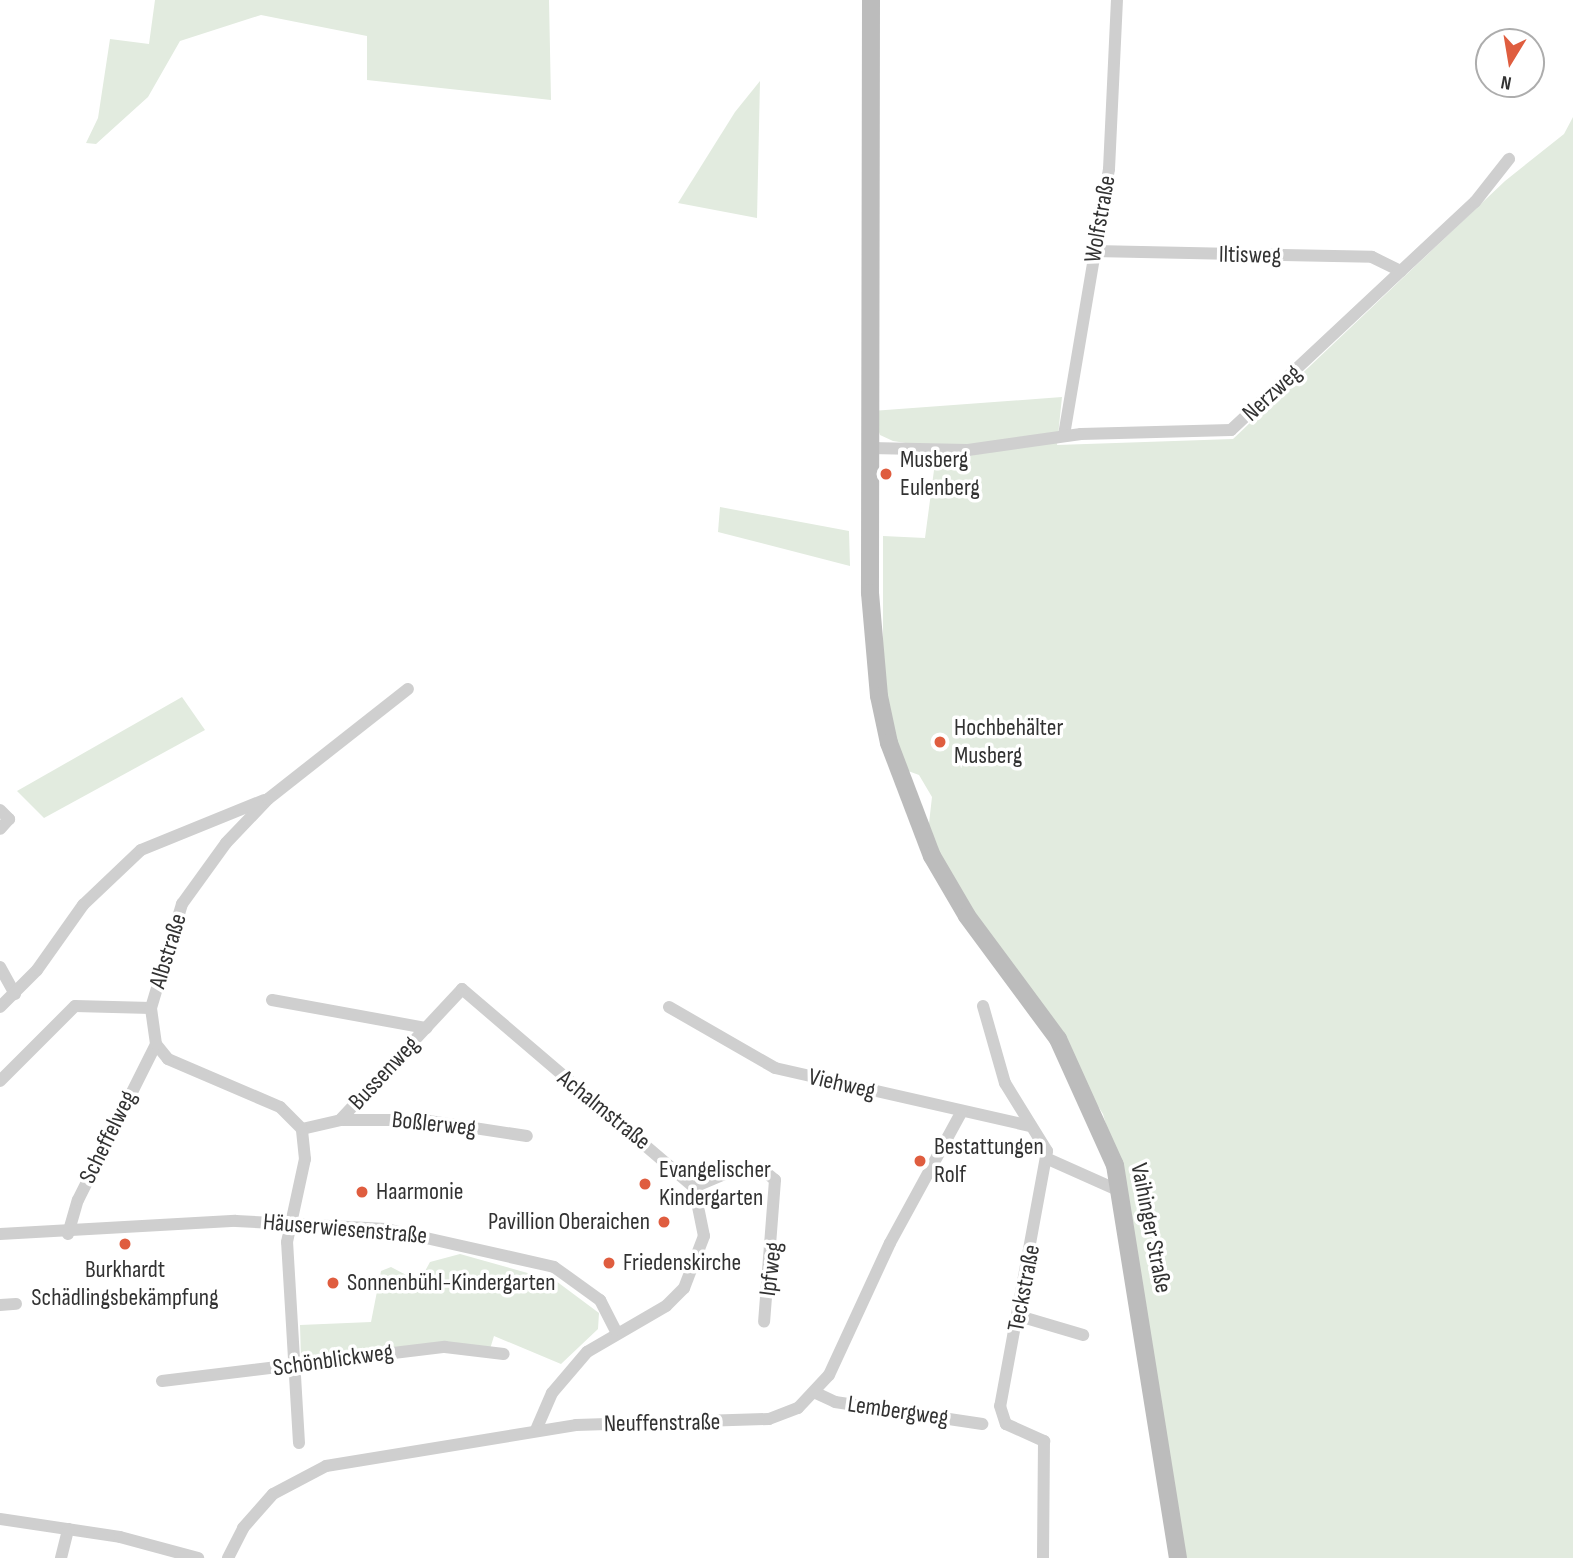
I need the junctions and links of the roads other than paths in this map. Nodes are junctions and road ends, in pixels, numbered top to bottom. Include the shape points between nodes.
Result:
1 (871, 0) edge
2 (1116, 0) edge
3 (1509, 159) dead end
4 (1094, 251) junction
5 (1401, 271) junction
6 (1064, 435) junction
7 (870, 448) junction
8 (408, 689) dead end
9 (268, 799) junction
10 (0, 810) edge
11 (0, 829) edge
12 (0, 967) edge
13 (462, 989) joint
14 (15, 994) junction
15 (272, 1000) dead end
16 (983, 1006) dead end
17 (0, 1007) edge
18 (669, 1007) dead end
19 (151, 1008) junction
20 (426, 1028) junction
21 (156, 1044) junction
22 (0, 1081) edge
23 (962, 1111) junction
24 (340, 1120) junction
25 (1030, 1126) junction
26 (302, 1129) junction
27 (527, 1136) dead end
28 (1048, 1158) junction
29 (694, 1186) junction
30 (1122, 1192) junction
31 (288, 1221) junction
32 (0, 1234) edge
33 (68, 1234) junction
34 (16, 1304) dead end
35 (0, 1305) edge
36 (1019, 1316) junction
37 (764, 1322) dead end
38 (615, 1330) junction
39 (1083, 1335) dead end
40 (504, 1354) dead end
41 (293, 1365) junction
42 (162, 1381) dead end
43 (816, 1394) junction
44 (982, 1424) dead end
45 (536, 1430) junction
46 (299, 1443) dead end
47 (0, 1519) edge
48 (68, 1529) junction
49 (61, 1558) edge
50 (198, 1558) edge
51 (228, 1558) edge
52 (1043, 1558) edge
53 (1178, 1558) edge

1 - 7 main road, Vaihinger Straße
2 - 4 street, Wolfstraße via 1111,156
3 - 5 street, Nerzweg via 1494,183
4 - 5 street, Iltisweg via 1372,257
4 - 6 street, Wolfstraße
5 - 6 street, Nerzweg via 1231,430
6 - 7 street, Nerzweg via 968,450
7 - 30 main road, Vaihinger Straße via 873,645 889,743 932,856 985,940 1058,1039 1087,1094
8 - 9 street, Albstraße
9 - 14 street via 141,850 83,905
9 - 19 street, Albstraße via 226,843 182,904
10 - 11 street via 9,819
12 - 14 street
13 - 20 street, Bussenweg
13 - 29 street, Achalmstraße
14 - 17 street
15 - 20 street, Bussenweg
16 - 25 street via 1005,1083
18 - 23 street, Viehweg via 775,1068
19 - 21 street, Albstraße
19 - 22 street via 75,1006
20 - 24 street, Bussenweg
21 - 26 street via 178,1067 280,1107
21 - 33 street, Scheffelweg via 78,1199
23 - 25 street, Viehweg
23 - 43 street
24 - 26 street, Bussenweg
24 - 27 street, Boßlerweg via 403,1118
25 - 28 street
26 - 31 street via 305,1159
28 - 30 street
28 - 36 street, Teckstraße
29 - 37 street, Ipfweg via 734,1170 764,1171 775,1180
29 - 38 street via 704,1236 695,1271 666,1306
30 - 53 main road, Vaihinger Straße
31 - 33 street, Häuserwiesenstraße
31 - 38 street, Häuserwiesenstraße via 386,1229 534,1260 583,1285
31 - 41 street
32 - 33 street, Häuserwiesenstraße
34 - 35 street
36 - 39 street
36 - 52 street, Teckstraße via 1000,1416 1044,1441
38 - 45 street via 567,1373
40 - 41 street, Schönblickweg via 445,1347
41 - 42 street, Schönblickweg
41 - 46 street
43 - 44 street, Lembergweg via 835,1402
43 - 45 street, Neuffenstraße via 769,1419
45 - 51 street, Neuffenstraße via 302,1475 256,1511
47 - 48 street
48 - 49 street
48 - 50 street

